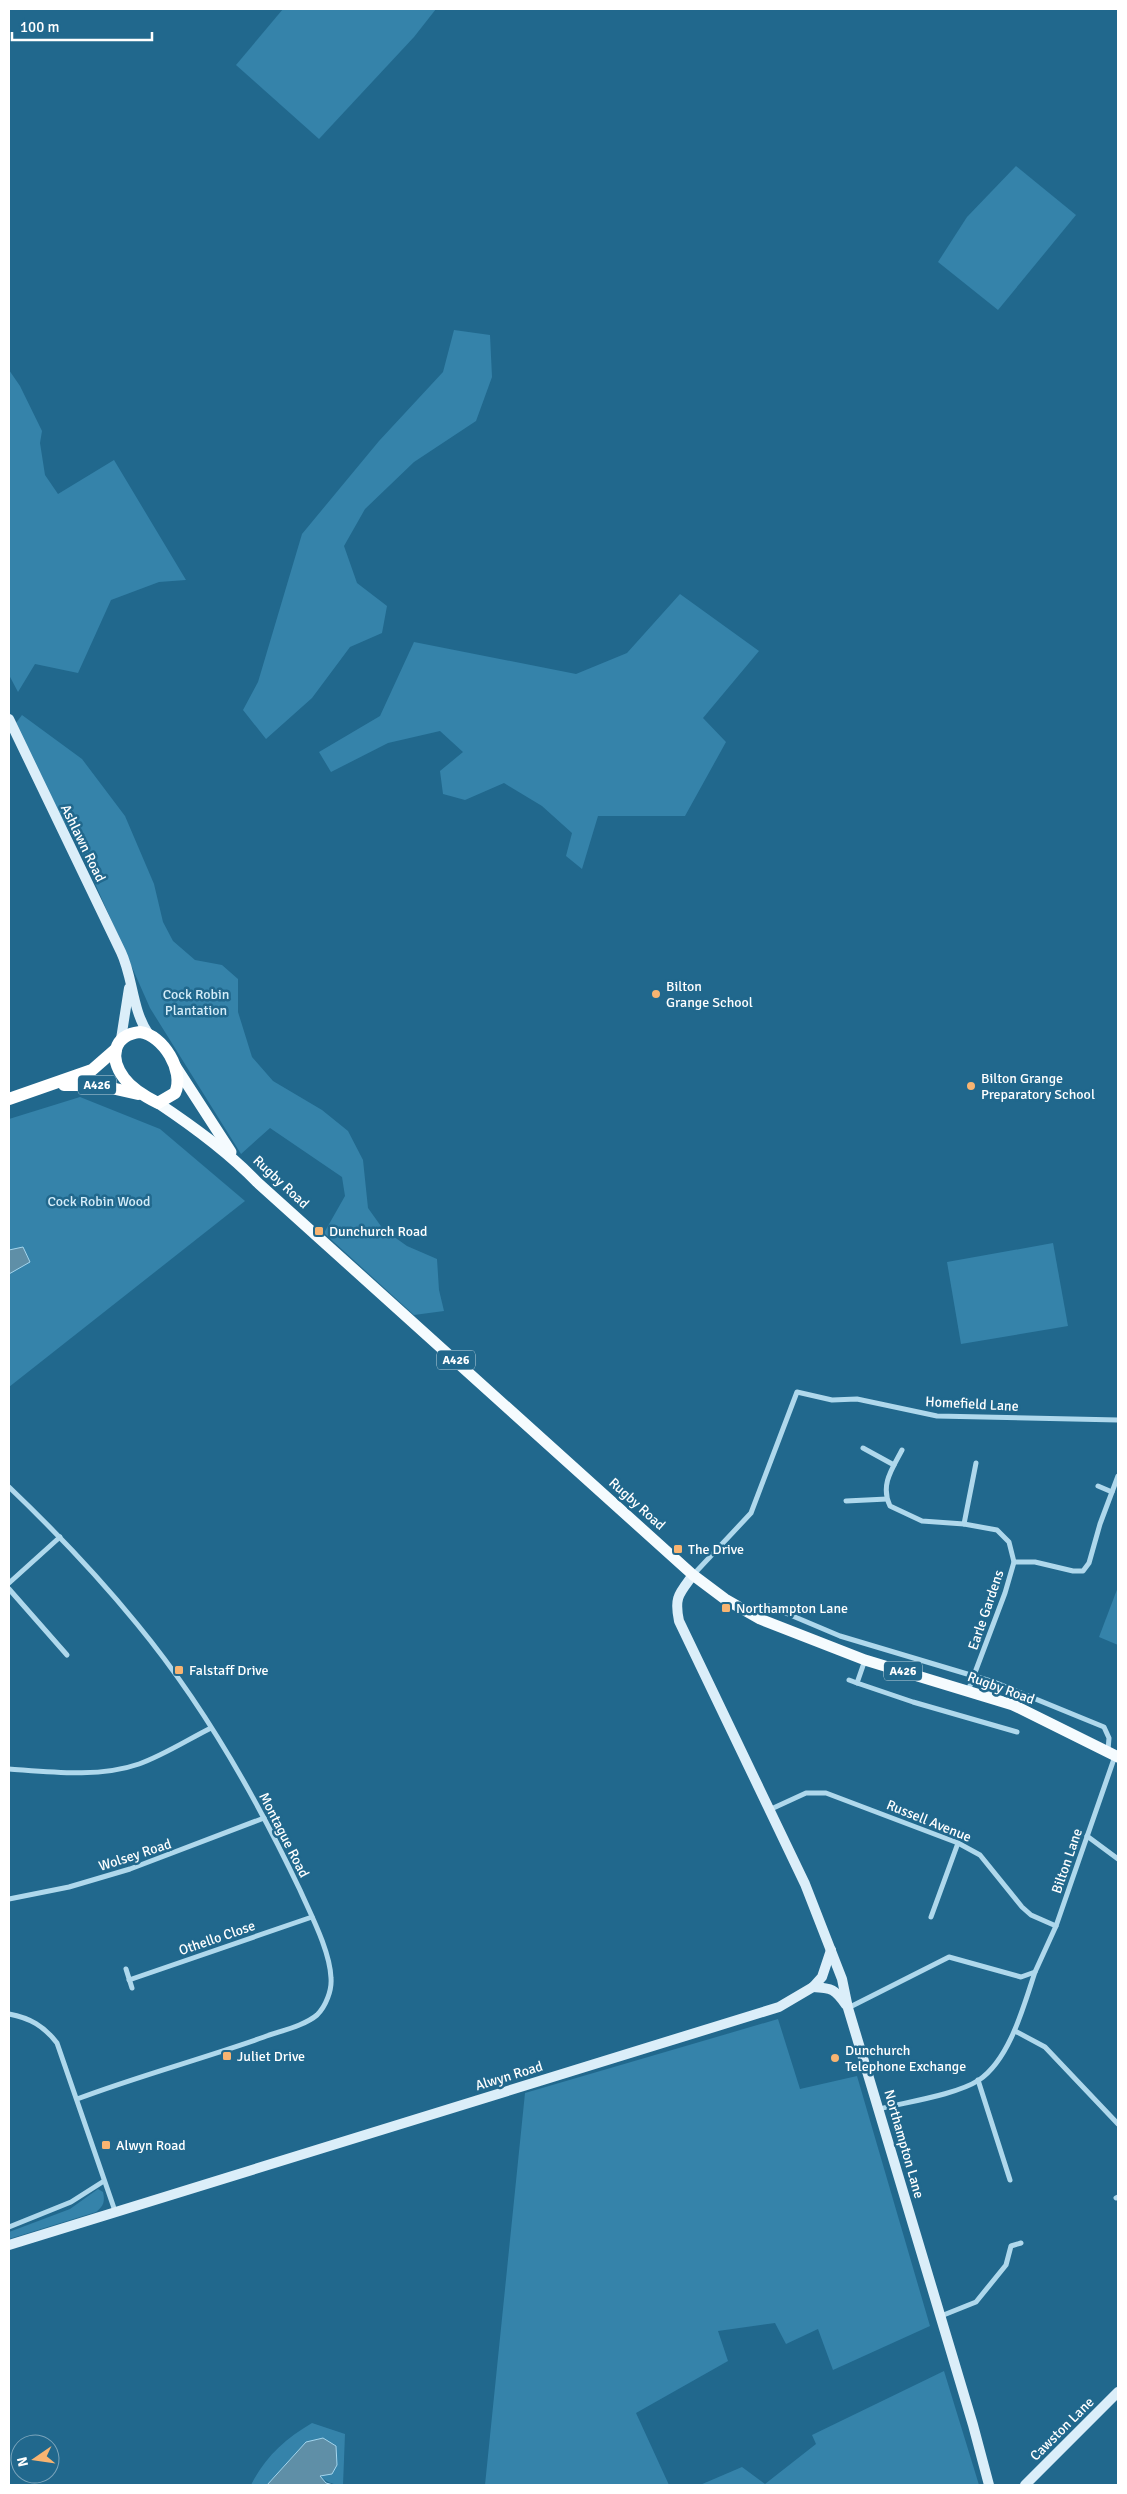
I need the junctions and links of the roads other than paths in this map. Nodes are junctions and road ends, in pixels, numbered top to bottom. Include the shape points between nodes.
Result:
1 (9, 719) edge
2 (130, 980) junction
3 (148, 1033) junction
4 (118, 1044) junction
5 (176, 1068) junction
6 (49, 1087) junction
7 (143, 1096) junction
8 (9, 1099) edge
9 (158, 1103) junction
10 (238, 1163) junction
11 (1118, 1420) edge
12 (863, 1448) dead end
13 (902, 1450) dead end
14 (976, 1464) dead end
15 (894, 1465) junction
16 (1118, 1476) edge
17 (1098, 1486) dead end
18 (9, 1487) edge
19 (1112, 1492) junction
20 (887, 1499) junction
21 (846, 1501) dead end
22 (964, 1524) junction
23 (60, 1537) junction
24 (1014, 1562) junction
25 (693, 1575) junction
26 (9, 1583) edge
27 (9, 1589) edge
28 (760, 1618) junction
29 (68, 1655) dead end
30 (865, 1660) junction
31 (974, 1676) junction
32 (849, 1680) dead end
33 (994, 1682) junction
34 (857, 1683) junction
35 (968, 1691) junction
36 (989, 1698) junction
37 (211, 1728) junction
38 (1017, 1732) dead end
39 (1114, 1754) edge
40 (9, 1768) edge
41 (770, 1810) junction
42 (264, 1818) junction
43 (1087, 1836) junction
44 (958, 1843) junction
45 (1118, 1859) edge
46 (9, 1900) edge
47 (312, 1917) junction
48 (931, 1917) dead end
49 (1056, 1926) junction
50 (831, 1950) junction
51 (126, 1969) dead end
52 (1035, 1972) junction
53 (129, 1980) junction
54 (813, 1987) junction
55 (132, 1988) dead end
56 (848, 2008) junction
57 (9, 2014) edge
58 (1014, 2031) junction
59 (978, 2080) junction
60 (77, 2099) junction
61 (879, 2109) junction
62 (1118, 2124) edge
63 (1010, 2180) dead end
64 (104, 2181) junction
65 (115, 2212) junction
66 (9, 2227) edge
67 (1021, 2243) dead end
68 (9, 2245) edge
69 (941, 2316) junction
70 (1118, 2392) edge
71 (989, 2485) edge
72 (1025, 2485) edge

1 - 2 street, Ashlawn Road via 129,968
2 - 3 street, Ashlawn Road via 140,1018
2 - 4 street, Ashlawn Road via 126,1020
3 - 4 highway via 132,1033
3 - 5 highway via 158,1040
4 - 6 highway, A426 via 92,1070
4 - 7 highway via 115,1056 119,1070
5 - 9 highway via 175,1093
5 - 10 main road
6 - 7 highway, A426 via 87,1084 124,1089
6 - 8 highway, A426
7 - 9 highway
9 - 10 main road, A426
10 - 25 main road, Rugby Road / A426
11 - 25 street, Homefield Lane via 937,1416 856,1399 832,1400 797,1392 751,1513
12 - 15 street
13 - 15 street
14 - 22 street
15 - 20 street via 885,1489
16 - 19 street
17 - 19 street
18 - 23 street, Montague Road
19 - 24 street via 1089,1563 1083,1571 1035,1562
20 - 21 street
20 - 22 street, Earle Gardens via 890,1506 922,1520
22 - 24 street, Earle Gardens via 997,1530 1009,1542
23 - 26 street
23 - 37 street, Montague Road via 137,1624
24 - 31 street, Earle Gardens via 1006,1593
25 - 28 main road, Rugby Road / A426 via 725,1599
25 - 41 street, Northampton Lane via 675,1604 679,1621
27 - 29 street
28 - 30 main road, Rugby Road / A426
28 - 31 street via 769,1606 840,1636
30 - 34 street
30 - 35 main road, Rugby Road / A426
31 - 33 street
31 - 35 street, Earle Gardens
32 - 34 street
33 - 36 street
33 - 39 street via 1104,1727
34 - 38 street
35 - 36 main road, Rugby Road / A426
36 - 39 main road, Rugby Road / A426 via 1013,1705
37 - 40 street via 161,1754 116,1769
37 - 42 street, Montague Road
39 - 43 street, Bilton Lane
41 - 44 street, Russell Avenue via 806,1793 826,1793
41 - 50 street, Northampton Lane via 805,1884
42 - 46 street, Wolsey Road via 130,1869
42 - 47 street, Montague Road
43 - 45 street
43 - 49 street, Bilton Lane
44 - 48 street
44 - 49 street, Russell Avenue via 980,1855 1031,1915
47 - 53 street, Othello Close
47 - 60 street, Montague Road via 332,1979 329,1994 317,2015 216,2054
49 - 52 street, Bilton Lane
50 - 54 street, Alwyn Road via 822,1977
50 - 56 street, Northampton Lane
51 - 53 street
52 - 56 street via 1021,1977 949,1957
52 - 58 street, Bilton Lane
53 - 55 street
54 - 56 street via 830,1987
54 - 65 street, Alwyn Road via 779,2007
56 - 61 street, Northampton Lane
57 - 60 street via 24,2017 49,2032 57,2043
58 - 59 street, Bilton Lane via 994,2066
58 - 62 street via 1045,2047
59 - 61 street, Bilton Lane
59 - 63 street
60 - 64 street
61 - 69 street, Northampton Lane
64 - 65 street
64 - 66 street via 71,2202
65 - 68 street, Alwyn Road
67 - 69 street via 1011,2246 1006,2265 976,2302
69 - 71 street, Northampton Lane
70 - 72 street, Cawston Lane

